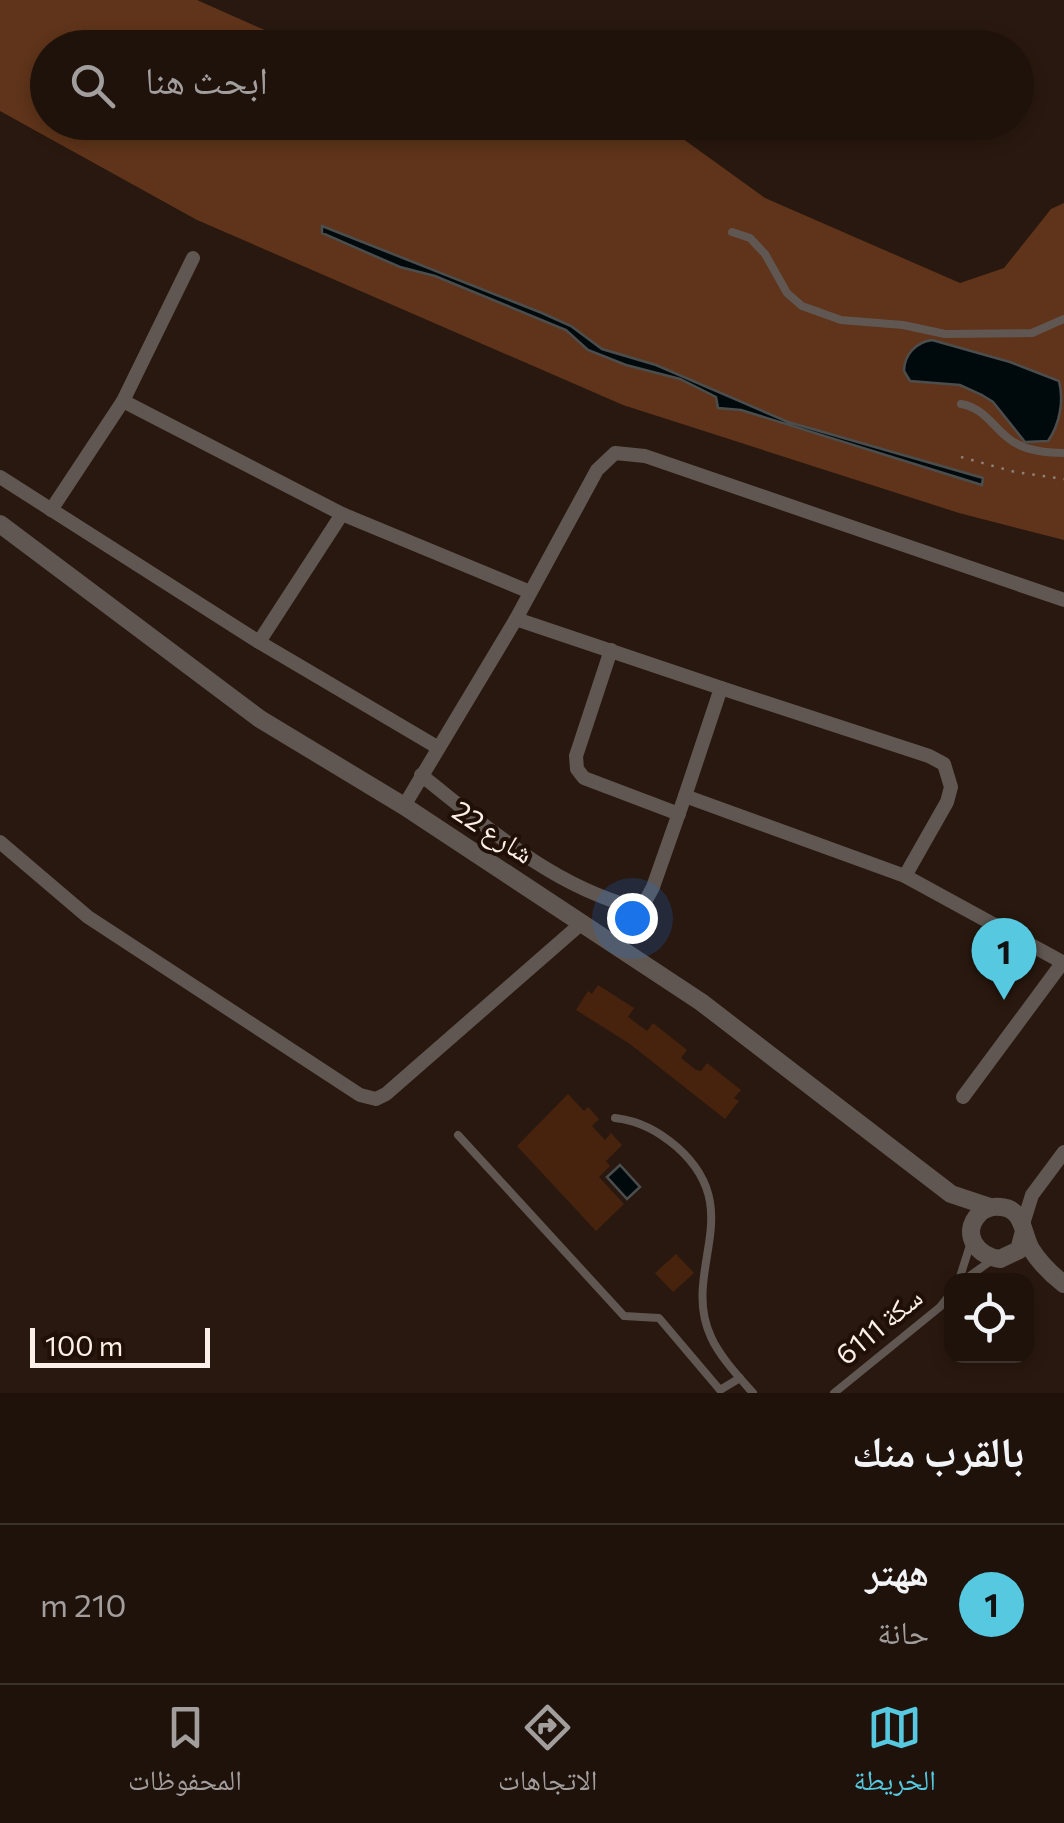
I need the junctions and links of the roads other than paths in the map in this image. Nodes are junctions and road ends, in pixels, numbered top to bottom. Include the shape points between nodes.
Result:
1 (732, 232) dead end
2 (193, 258) dead end
3 (1064, 319) edge
4 (122, 401) junction
5 (961, 404) dead end
6 (1064, 454) edge
7 (0, 476) edge
8 (51, 510) junction
9 (342, 514) junction
10 (0, 524) edge
11 (530, 592) junction
12 (1064, 600) edge
13 (516, 618) junction
14 (258, 642) junction
15 (610, 650) junction
16 (721, 688) junction
17 (437, 747) junction
18 (421, 774) junction
19 (685, 796) junction
20 (404, 806) junction
21 (679, 814) junction
22 (0, 842) edge
23 (906, 876) junction
24 (583, 922) junction
25 (1063, 963) edge
26 (963, 1096) dead end
27 (615, 1118) dead end
28 (458, 1134) dead end
29 (1064, 1152) edge
30 (1038, 1184) junction
31 (951, 1194) junction
32 (997, 1207) junction
33 (1024, 1227) junction
34 (972, 1235) junction
35 (997, 1259) junction
36 (963, 1273) edge
37 (973, 1273) edge
38 (1057, 1279) edge
39 (944, 1302) edge
40 (740, 1378) junction
41 (753, 1393) edge
42 (834, 1393) edge

1 - 3 lane via 766,254 802,306 841,320 945,334 1020,334
2 - 4 street
4 - 8 street
4 - 9 street
5 - 6 lane via 973,406 1011,441
7 - 8 street
8 - 14 street
9 - 11 street
9 - 14 street
10 - 20 street, شارع 22 via 260,719
11 - 12 street via 597,470 615,453 645,456
11 - 13 street
13 - 15 street
13 - 17 street
14 - 17 street
15 - 16 street
15 - 21 street via 577,769 584,778
16 - 19 street
16 - 23 street via 944,764 951,787 947,802
17 - 18 street
18 - 20 street
18 - 21 street via 531,861 566,882 633,906 644,904 654,887
19 - 21 street
19 - 23 street
20 - 24 street, شارع 22
22 - 24 street via 88,917 360,1096 376,1099
23 - 25 street
24 - 31 street, شارع 22 via 701,1002
25 - 26 street
27 - 40 lane via 666,1138 706,1184 712,1199 707,1324
28 - 40 lane via 624,1316 659,1318 720,1390
29 - 30 street
30 - 32 street via 1018,1201
30 - 33 street
31 - 32 street, شارع 22
31 - 34 street, شارع 22
32 - 33 street via 1016,1214
32 - 34 street via 978,1215
33 - 35 street via 1019,1250
33 - 38 street via 1030,1246
34 - 35 street via 981,1253
34 - 36 lane, سكة 6111
35 - 37 lane, سكة 6111
35 - 38 street
39 - 42 lane, سكة 6111
40 - 41 lane

